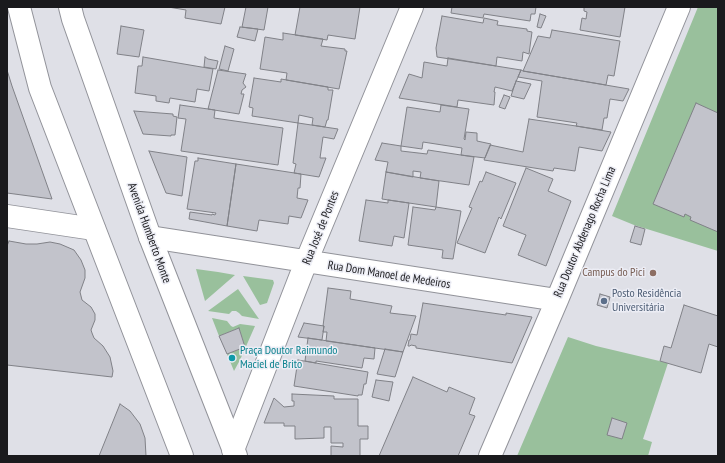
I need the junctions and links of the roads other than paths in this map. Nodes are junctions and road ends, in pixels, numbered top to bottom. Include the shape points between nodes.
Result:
1 (19, 7) edge
2 (70, 7) edge
3 (412, 7) edge
4 (679, 7) edge
5 (7, 216) edge
6 (94, 229) junction
7 (150, 238) junction
8 (306, 262) junction
9 (557, 300) junction
10 (234, 453) edge
11 (182, 456) edge
12 (490, 456) edge

1 - 6 street via 40,88
2 - 7 street, Avenida Humberto Monte
3 - 8 street, Rua José de Pontes
4 - 9 street, Rua Doutor Abdenago Rocha Lima
5 - 6 street
6 - 11 street
7 - 8 street, Rua Dom Manoel de Medeiros
7 - 10 street, Avenida Humberto Monte
8 - 9 street, Rua Dom Manoel de Medeiros
8 - 10 street, Rua José de Pontes
9 - 12 street, Rua Doutor Abdenago Rocha Lima

